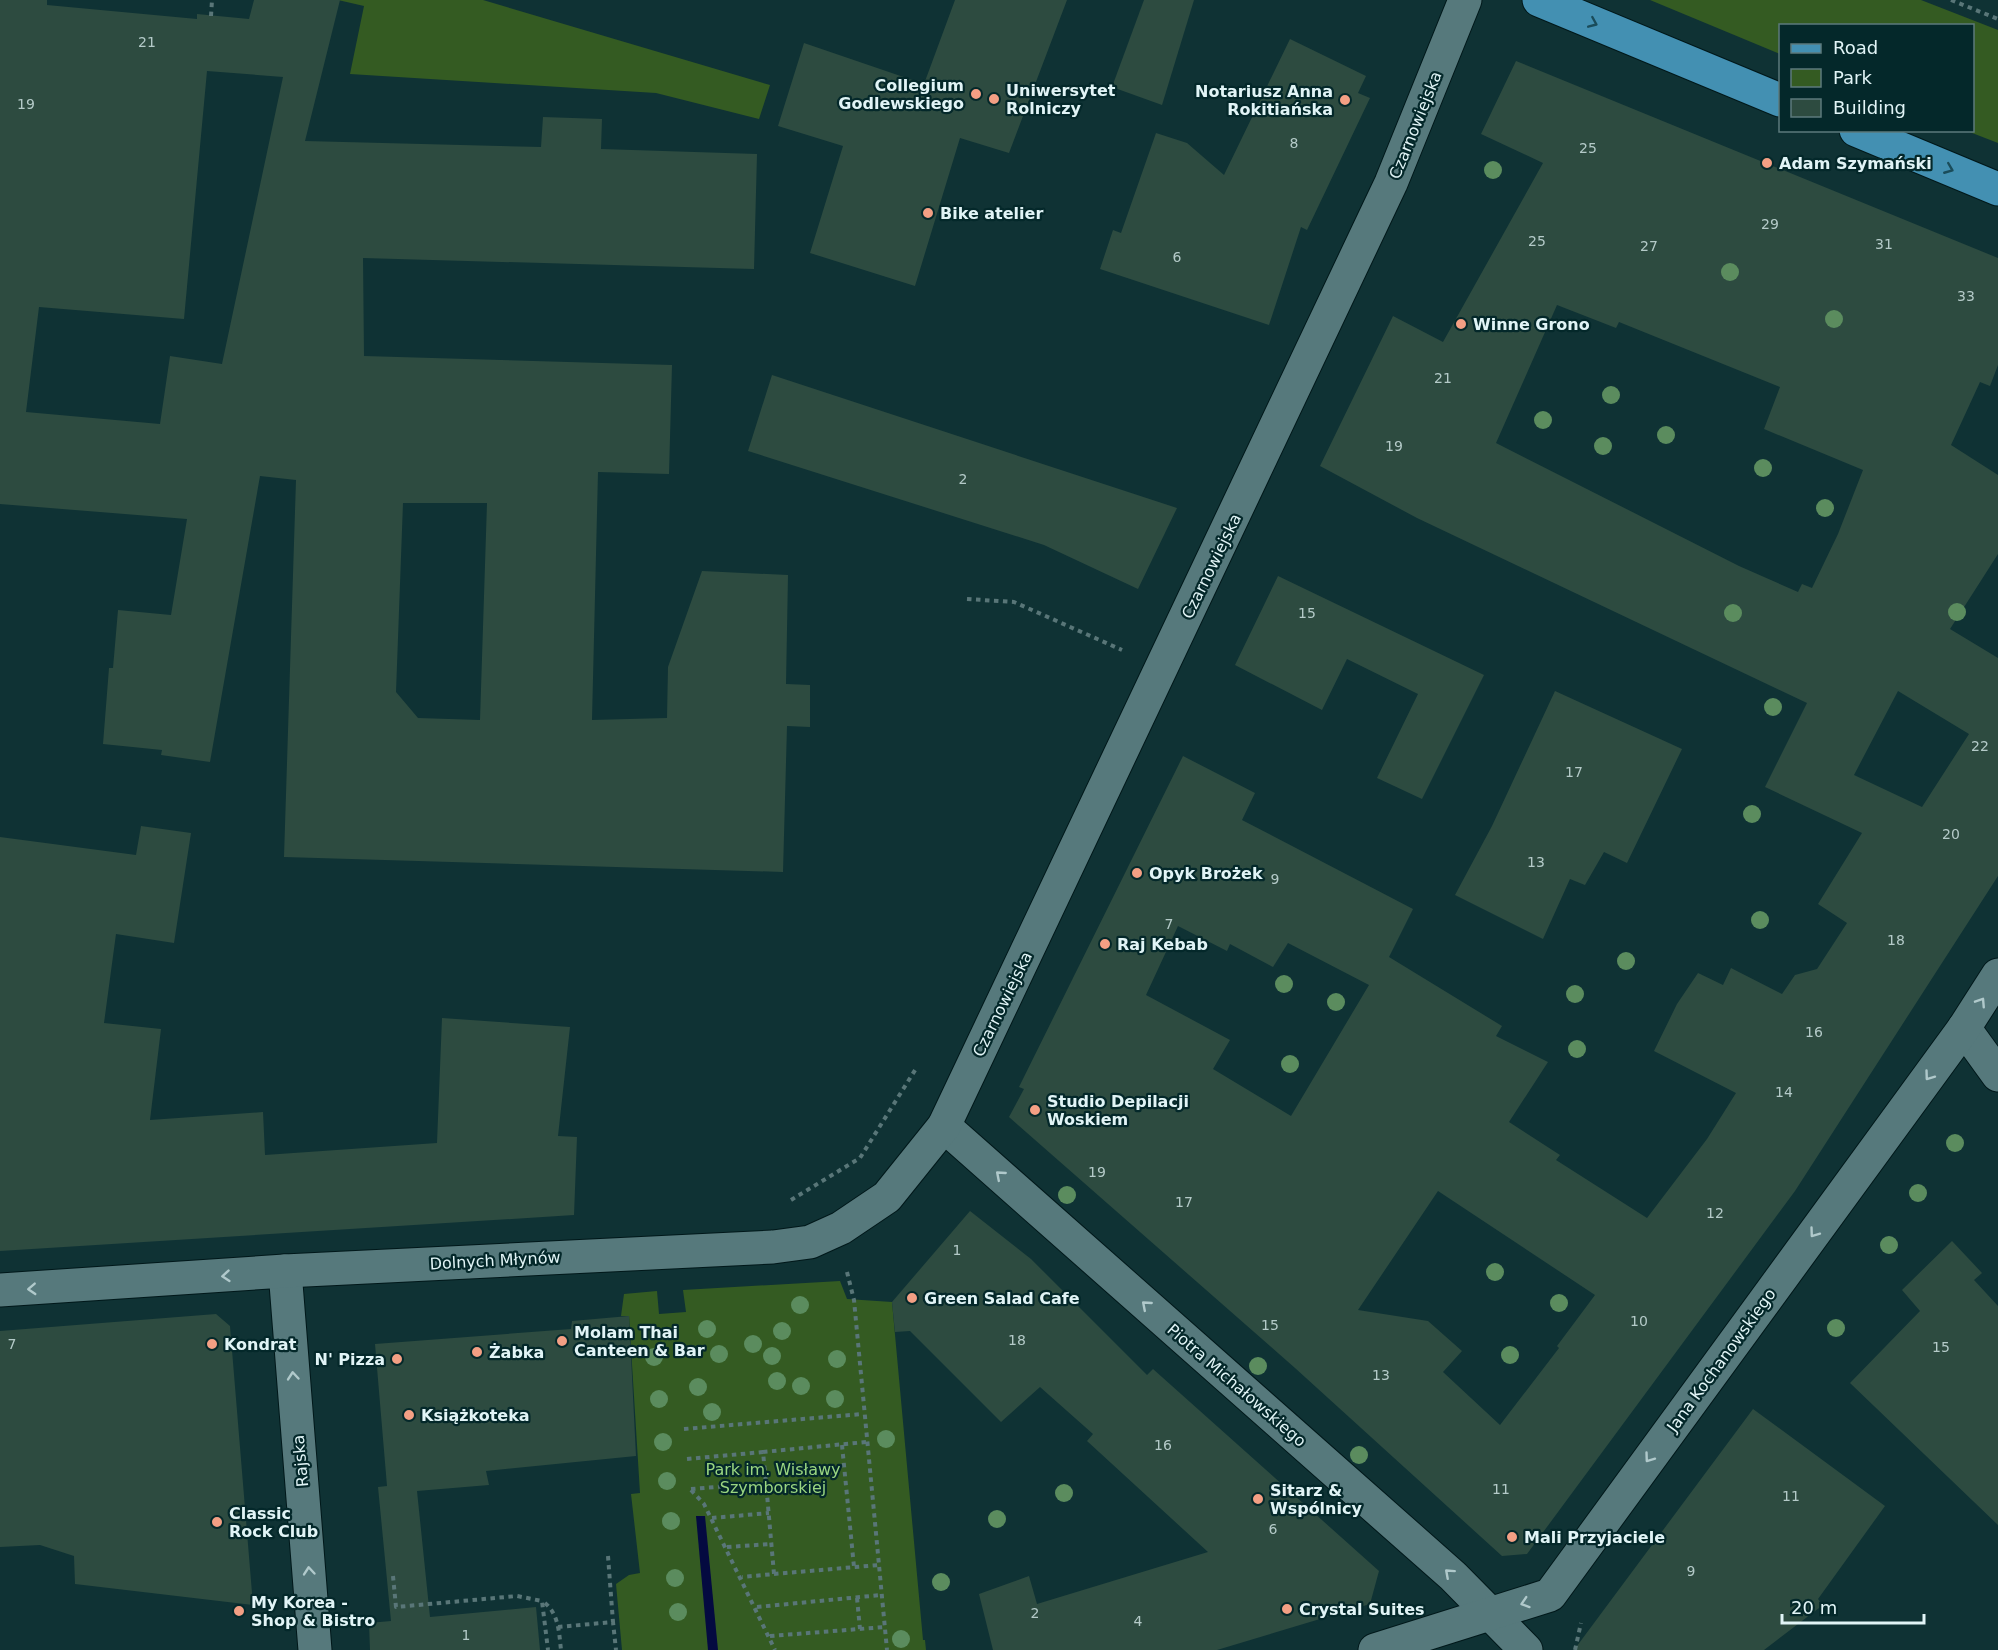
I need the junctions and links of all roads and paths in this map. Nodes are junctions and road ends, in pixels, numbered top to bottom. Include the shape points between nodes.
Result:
1 (212, 0) edge
2 (1465, 0) edge
3 (1539, 0) edge
4 (1951, 0) edge
5 (211, 16) dead end
6 (1998, 19) edge
7 (1779, 100) edge
8 (1861, 132) edge
9 (1998, 189) edge
10 (967, 599) dead end
11 (1123, 651) dead end
12 (1998, 975) edge
13 (1964, 1028) junction
14 (1998, 1075) edge
15 (944, 1126) junction
16 (846, 1271) dead end
17 (285, 1272) junction
18 (0, 1290) edge
19 (863, 1414) junction
20 (684, 1429) dead end
21 (866, 1442) junction
22 (842, 1445) junction
23 (763, 1452) junction
24 (687, 1459) dead end
25 (766, 1483) junction
26 (769, 1514) junction
27 (712, 1518) junction
28 (771, 1544) junction
29 (727, 1547) junction
30 (608, 1556) dead end
31 (879, 1565) junction
32 (854, 1567) junction
33 (774, 1575) junction
34 (393, 1576) dead end
35 (742, 1577) junction
36 (881, 1595) junction
37 (857, 1598) junction
38 (542, 1601) junction
39 (756, 1607) junction
40 (1491, 1614) junction
41 (614, 1622) junction
42 (558, 1627) junction
43 (885, 1627) junction
44 (860, 1629) junction
45 (770, 1636) junction
46 (315, 1650) edge
47 (548, 1650) edge
48 (561, 1650) edge
49 (616, 1650) edge
50 (776, 1650) edge
51 (886, 1650) edge
52 (1375, 1650) edge
53 (1526, 1650) edge

1 - 5 path
2 - 15 street, Czarnowiejska via 1391,183
3 -> 7 main road
4 - 6 path
8 -> 9 main road
10 - 11 path via 1014,602
13 -> 12 street, Jana Kochanowskiego
13 - 14 street
13 -> 40 street, Jana Kochanowskiego via 1550,1595
15 - 17 street, Dolnych Młynów via 887,1197 841,1228 810,1242 763,1248
40 -> 15 street, Piotra Michałowskiego via 1453,1576
16 - 19 path via 854,1300
17 -> 18 street, Dolnych Młynów
46 -> 17 street, Rajska
19 - 20 path
19 - 21 path
21 - 22 path
21 - 31 path
22 - 23 path
22 - 32 path
23 - 24 path
23 - 25 path
25 - 26 path
25 - 27 path via 691,1490
26 - 27 path
26 - 28 path
27 - 29 path
28 - 29 path
28 - 33 path
29 - 35 path
30 - 41 path
31 - 32 path
31 - 36 path
32 - 33 path
33 - 35 path
34 - 38 path via 396,1607 517,1596
35 - 39 path
36 - 37 path
36 - 43 path
37 - 39 path
37 - 44 path
38 - 42 path via 554,1614
38 - 47 path
39 - 45 path
40 - 52 street, Jana Kochanowskiego
40 - 53 street, Piotra Michałowskiego
41 - 42 path
41 - 49 path
42 - 48 path
43 - 44 path
43 - 51 path
44 - 45 path
45 - 50 path

